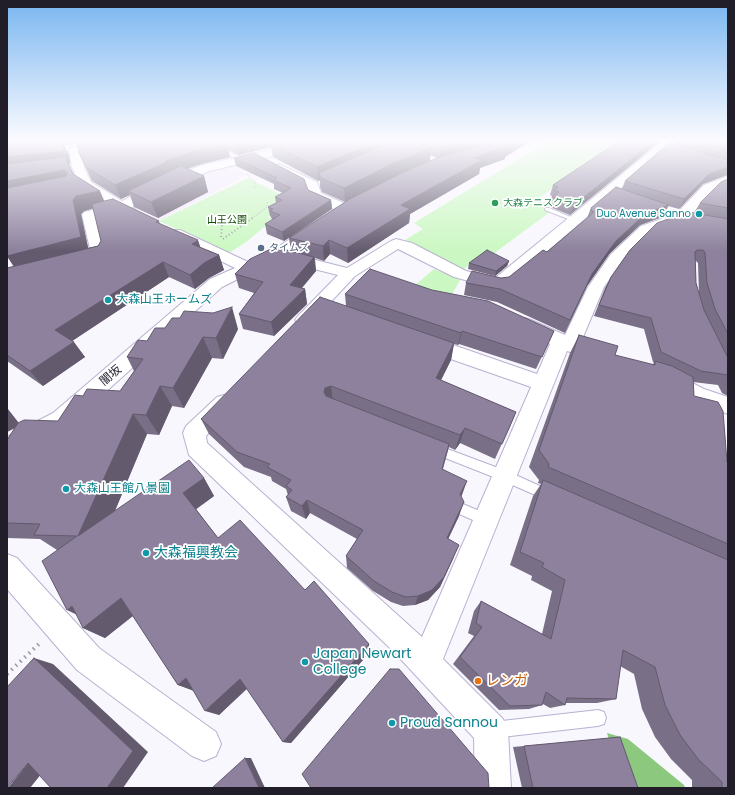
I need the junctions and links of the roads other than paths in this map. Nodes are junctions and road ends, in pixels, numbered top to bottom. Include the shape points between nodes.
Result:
1 (81, 177) edge
2 (183, 177) edge
3 (297, 177) edge
4 (629, 177) edge
5 (728, 180) edge
6 (609, 192) junction
7 (624, 197) edge
8 (359, 201) edge
9 (121, 207) junction
10 (345, 209) junction
11 (547, 209) dead end
12 (659, 210) edge
13 (139, 216) edge
14 (681, 217) junction
15 (574, 220) junction
16 (696, 220) edge
17 (161, 226) edge
18 (273, 253) junction
19 (68, 264) edge
20 (248, 268) junction
21 (352, 271) junction
22 (378, 277) edge
23 (511, 318) edge
24 (291, 334) edge
25 (410, 338) edge
26 (566, 343) junction
27 (609, 356) edge
28 (650, 370) edge
29 (544, 384) junction
30 (241, 386) edge
31 (728, 406) edge
32 (423, 445) edge
33 (7, 448) edge
34 (505, 476) junction
35 (561, 501) edge
36 (7, 568) edge
37 (426, 663) junction
38 (598, 718) dead end
39 (491, 731) junction
40 (204, 744) dead end
41 (493, 788) edge

1 - 9 street via 86,184
2 - 9 street
3 - 10 street via 316,186 315,195
4 - 6 street
5 - 14 street via 709,188
6 - 7 street
6 - 15 street
8 - 10 street, 闇坂
9 - 13 street
9 - 19 street via 89,215 99,256
10 - 18 street, 闇坂
11 - 15 lane
12 - 14 street
14 - 16 street
14 - 26 street via 646,229 617,257 596,287
15 - 21 street via 498,284 460,274 399,244 392,245
17 - 20 street
18 - 20 street, 闇坂
18 - 21 street
20 - 33 street, 闇坂 via 216,283 61,419
21 - 22 street
21 - 24 street via 327,309
23 - 26 street
25 - 29 street
26 - 27 street
26 - 29 street
28 - 31 street via 697,395
29 - 34 street
30 - 37 street via 194,433 197,448
32 - 34 lane
34 - 35 lane
34 - 37 street via 475,515
36 - 40 street via 88,659
37 - 39 street
38 - 39 lane
39 - 41 street

